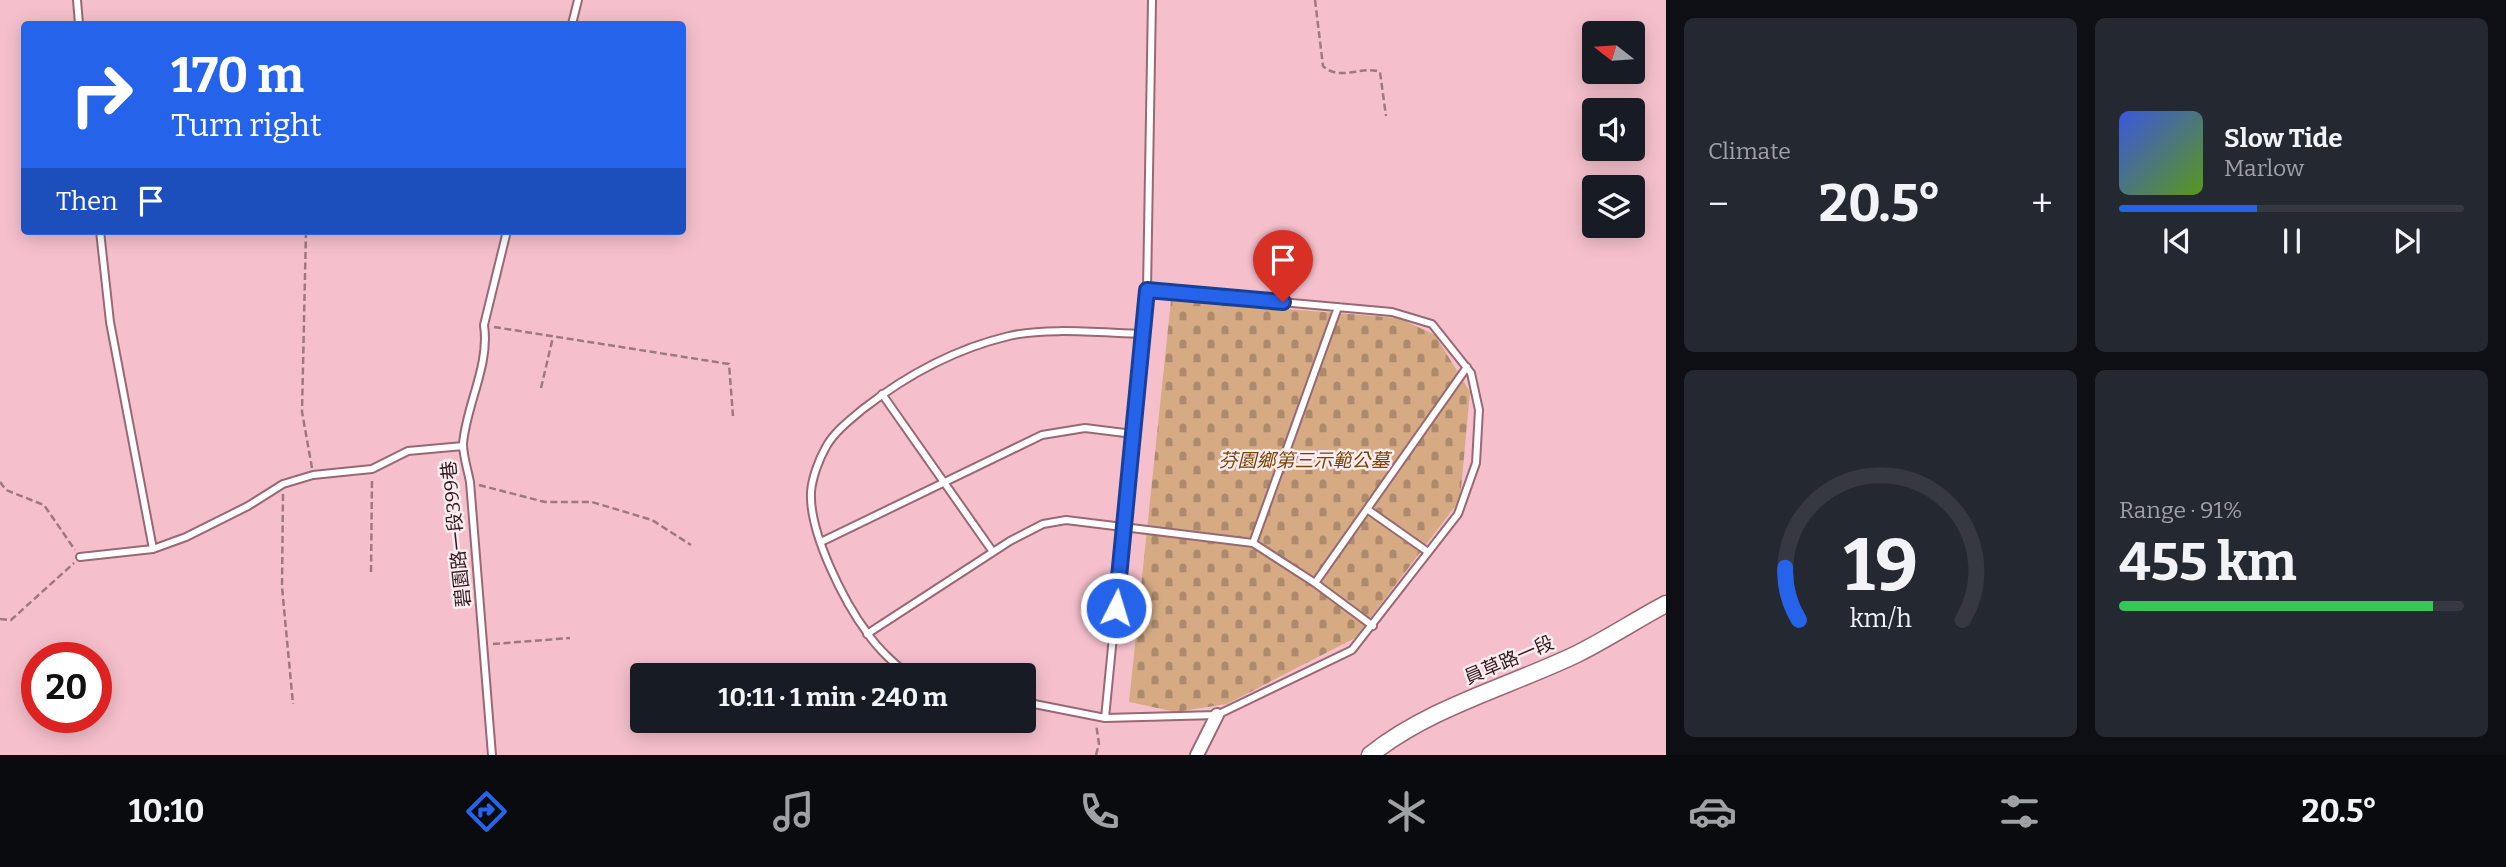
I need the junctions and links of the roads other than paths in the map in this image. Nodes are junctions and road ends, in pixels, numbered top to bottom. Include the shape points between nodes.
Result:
1 (77, 0) edge
2 (578, 0) edge
3 (1152, 0) edge
4 (79, 21) edge
5 (573, 21) edge
6 (100, 235) edge
7 (506, 235) edge
8 (1147, 290) junction
9 (1338, 307) junction
10 (1143, 334) junction
11 (1467, 368) junction
12 (883, 394) junction
13 (1132, 433) junction
14 (463, 446) junction
15 (944, 483) junction
16 (1367, 509) junction
17 (1123, 526) junction
18 (821, 542) junction
19 (1253, 542) junction
20 (153, 549) junction
21 (993, 552) junction
22 (1428, 552) junction
23 (80, 557) road end
24 (1315, 583) junction
25 (1666, 604) edge
26 (1373, 626) junction
27 (867, 634) junction
28 (894, 663) edge
29 (1036, 704) edge
30 (1217, 715) junction
31 (1105, 718) junction
32 (492, 755) edge
33 (1198, 755) edge
34 (1370, 755) edge

1 - 4 lane
2 - 5 lane
3 - 8 lane
6 - 20 lane via 110,322
7 - 14 lane, 碧園路一段399巷 via 484,325 481,365
8 - 9 lane
8 - 10 lane
9 - 11 lane via 1392,312 1432,324
9 - 19 lane
10 - 12 lane via 1013,335 959,350
10 - 13 lane
11 - 16 lane
11 - 22 lane via 1479,410 1475,463 1458,514
12 - 15 lane
12 - 18 lane via 826,445 811,492
13 - 15 lane via 1085,428 1042,435
13 - 17 lane
14 - 20 lane via 408,451 372,469 313,475 283,484 248,506
14 - 32 lane, 碧園路一段399巷 via 470,482
15 - 18 lane
15 - 21 lane
16 - 22 lane
16 - 24 lane
17 - 19 lane
17 - 21 lane via 1054,521
17 - 31 lane
18 - 27 lane via 837,584
19 - 24 lane
20 - 23 lane
21 - 27 lane
22 - 26 lane
24 - 26 lane
25 - 34 main road, 員草路一段 via 1577,654 1394,736
26 - 30 lane via 1352,650
27 - 28 lane
29 - 31 lane
30 - 31 lane
30 - 33 street

